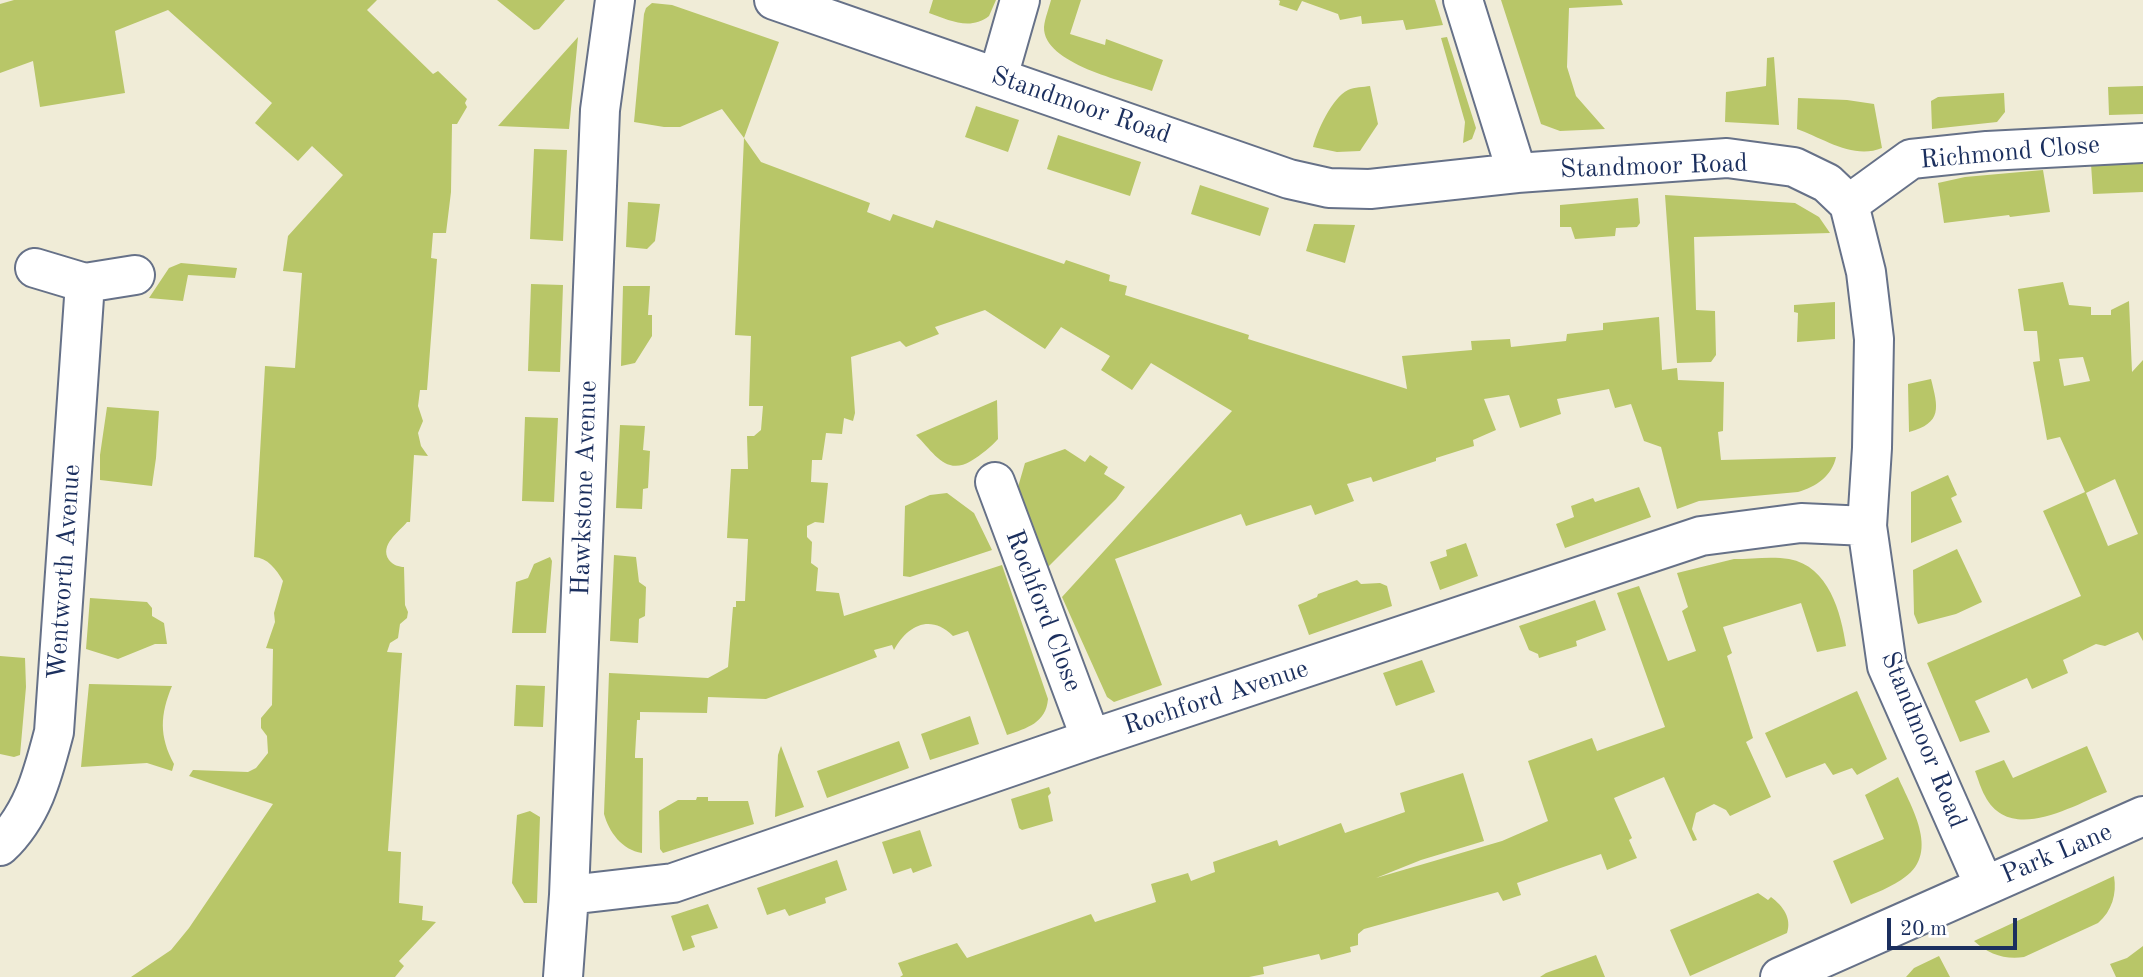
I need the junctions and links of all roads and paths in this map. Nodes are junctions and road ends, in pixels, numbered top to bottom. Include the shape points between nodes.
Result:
1 (615, 0) edge
2 (774, 0) edge
3 (1020, 0) edge
4 (1463, 0) edge
5 (998, 77) junction
6 (2143, 142) edge
7 (1517, 173) junction
8 (1849, 204) junction
9 (35, 268) dead end
10 (135, 275) dead end
11 (85, 283) junction
12 (995, 482) dead end
13 (1867, 526) junction
14 (1091, 739) junction
15 (2143, 816) edge
16 (0, 846) edge
17 (1984, 885) junction
18 (569, 895) junction
19 (563, 977) edge
20 (1780, 977) edge

1 - 18 street, Hawkstone Avenue via 600,110
2 - 5 street, Standmoor Road
3 - 5 street
4 - 7 street
5 - 7 street, Standmoor Road via 1289,179 1329,188 1370,189
6 - 8 street, Richmond Close via 1911,159
7 - 8 street, Standmoor Road via 1727,158 1794,167 1827,183
8 - 13 street, Standmoor Road via 1866,272 1874,339
9 - 11 street
10 - 11 street
11 - 16 street, Wentworth Avenue via 54,732 35,798
12 - 14 street, Rochford Close
13 - 14 street, Rochford Avenue via 1801,523 1700,536
13 - 17 street, Standmoor Road via 1887,666
14 - 18 street, Rochford Avenue via 673,883
15 - 17 street, Park Lane
17 - 20 street, Park Lane
18 - 19 street, Hawkstone Avenue

